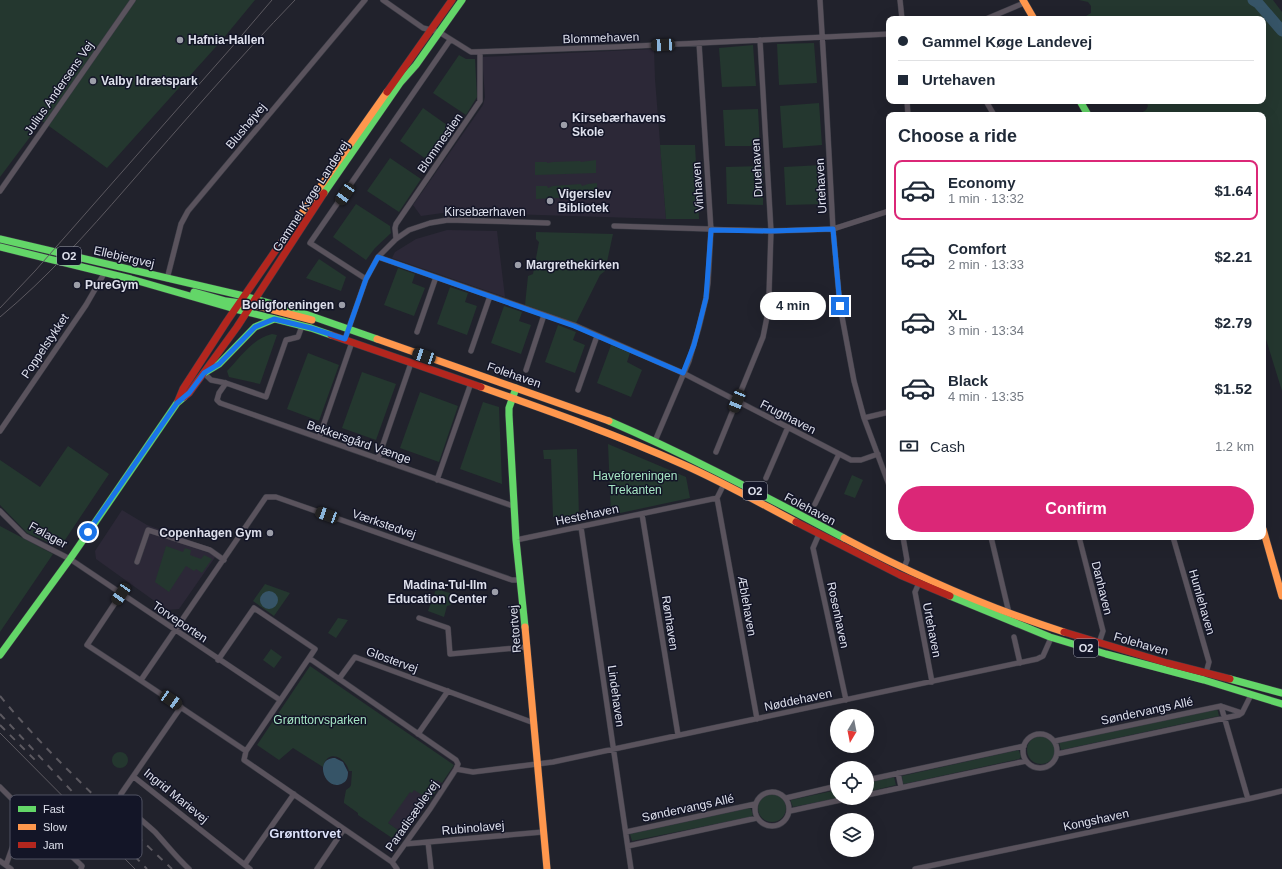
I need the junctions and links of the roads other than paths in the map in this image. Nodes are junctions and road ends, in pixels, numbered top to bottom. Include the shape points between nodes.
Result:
1 (133, 0) edge
2 (365, 0) edge
3 (383, 0) edge
4 (452, 0) edge
5 (462, 0) edge
6 (820, 0) edge
7 (900, 0) edge
8 (1023, 1) edge
9 (902, 16) edge
10 (992, 16) edge
11 (1032, 16) edge
12 (431, 30) junction
13 (438, 32) junction
14 (886, 34) edge
15 (822, 37) junction
16 (450, 40) junction
17 (760, 40) junction
18 (699, 43) junction
19 (480, 52) junction
20 (1, 189) edge
21 (886, 212) edge
22 (548, 223) dead end
23 (614, 226) dead end
24 (833, 229) junction
25 (711, 230) junction
26 (771, 231) junction
27 (0, 239) edge
28 (396, 239) junction
29 (0, 247) edge
30 (378, 257) junction
31 (105, 272) junction
32 (436, 277) junction
33 (131, 279) junction
34 (167, 279) junction
35 (366, 279) junction
36 (490, 296) junction
37 (242, 299) junction
38 (254, 302) junction
39 (235, 310) junction
40 (247, 312) junction
41 (544, 315) junction
42 (274, 319) junction
43 (302, 326) junction
44 (349, 329) junction
45 (417, 332) dead end
46 (597, 336) junction
47 (349, 340) junction
48 (471, 351) dead end
49 (411, 363) junction
50 (526, 370) dead end
51 (204, 373) junction
52 (683, 373) junction
53 (226, 383) junction
54 (471, 383) junction
55 (516, 388) junction
56 (578, 390) dead end
57 (513, 398) junction
58 (737, 401) junction
59 (177, 403) junction
60 (886, 413) edge
61 (864, 418) junction
62 (788, 428) junction
63 (0, 431) edge
64 (319, 438) junction
65 (655, 441) junction
66 (716, 452) dead end
67 (839, 454) junction
68 (878, 454) junction
69 (378, 459) junction
70 (886, 477) edge
71 (766, 478) dead end
72 (437, 480) junction
73 (724, 484) junction
74 (717, 498) junction
75 (815, 504) dead end
76 (514, 506) junction
77 (0, 511) edge
78 (642, 514) junction
79 (581, 527) junction
80 (818, 534) junction
81 (516, 540) junction
82 (904, 540) edge
83 (992, 540) edge
84 (1080, 540) edge
85 (1174, 540) edge
86 (1266, 540) edge
87 (70, 559) junction
88 (224, 560) junction
89 (136, 562) dead end
90 (904, 568) junction
91 (520, 580) junction
92 (919, 583) junction
93 (121, 594) junction
94 (1282, 596) edge
95 (1009, 613) junction
96 (419, 618) dead end
97 (175, 630) junction
98 (1014, 637) dead end
99 (1051, 638) junction
100 (1099, 643) junction
101 (527, 646) junction
102 (0, 655) edge
103 (309, 658) junction
104 (218, 660) junction
105 (1020, 662) junction
106 (1206, 673) junction
107 (339, 679) junction
108 (141, 680) junction
109 (932, 682) junction
110 (448, 691) junction
111 (1282, 693) edge
112 (1251, 695) junction
113 (280, 700) junction
114 (846, 700) junction
115 (1282, 704) edge
116 (1221, 706) junction
117 (181, 707) junction
118 (1242, 713) junction
119 (1224, 718) junction
120 (756, 719) junction
121 (534, 723) junction
122 (418, 734) junction
123 (678, 735) junction
124 (1054, 741) junction
125 (1024, 746) junction
126 (614, 749) junction
127 (246, 751) junction
128 (1057, 754) junction
129 (1026, 760) junction
130 (538, 764) junction
131 (456, 769) junction
132 (898, 773) junction
133 (134, 777) junction
134 (874, 778) edge
135 (0, 787) edge
136 (901, 787) junction
137 (830, 788) edge
138 (1282, 791) edge
139 (874, 793) edge
140 (294, 794) junction
141 (122, 795) edge
142 (10, 797) edge
143 (786, 798) junction
144 (1248, 799) junction
145 (830, 802) edge
146 (755, 804) junction
147 (790, 811) junction
148 (757, 818) junction
149 (142, 820) edge
150 (344, 829) junction
151 (544, 832) junction
152 (626, 832) junction
153 (428, 842) junction
154 (405, 844) junction
155 (628, 846) junction
156 (75, 859) edge
157 (0, 862) edge
158 (392, 862) junction
159 (245, 864) junction
160 (9, 867) edge
161 (81, 869) edge
162 (189, 869) edge
163 (250, 869) edge
164 (316, 869) edge
165 (397, 869) edge
166 (431, 869) edge
167 (547, 869) edge
168 (631, 869) edge
169 (915, 869) edge

1 - 20 street, Julius Andersens Vej
2 - 34 street, Blushøjvej via 188,211 181,224
3 - 12 street via 423,28
4 - 12 main road, Gammel Køge Landevej
5 - 13 main road, Gammel Køge Landevej
6 - 15 street, Urtehaven
7 - 9 street
8 - 10 street
8 - 11 main road
12 - 13 street
12 - 37 main road, Gammel Køge Landevej
13 - 16 street, Blommehaven
13 - 38 main road, Gammel Køge Landevej via 312,210
14 - 15 street, Blommehaven
15 - 17 street, Blommehaven
15 - 24 street, Urtehaven
16 - 19 street, Blommehaven via 468,51
16 - 35 street via 310,243
17 - 18 street, Blommehaven
17 - 26 street, Druehaven
18 - 19 street, Blommehaven
18 - 25 street, Vinhaven
19 - 28 street, Blommestien via 480,101 396,224
21 - 24 street
22 - 28 street, Kirsebærhaven via 448,220 409,230
23 - 25 street
24 - 26 street
24 - 61 street, Urtehaven via 840,306 854,381
25 - 26 street
25 - 52 street, Vinhaven via 706,298 694,345
26 - 58 street, Druehaven via 770,296 763,337
27 - 34 main road, Ellebjergvej / O2
28 - 30 street, Kirsebærhaven
29 - 31 main road, Ellebjergvej / O2
30 - 32 street, Frugthaven
30 - 35 street, Kirsebærhaven
31 - 33 main road, Ellebjergvej / O2
31 - 63 street, Poppelstykket via 86,305
32 - 36 street, Frugthaven
32 - 45 street
33 - 37 main road via 226,301
33 - 39 main road, Ellebjergvej / O2
34 - 37 main road, Ellebjergvej / O2
35 - 44 street, Kirsebærhaven
36 - 41 street, Frugthaven
36 - 48 street
37 - 38 main road, Folehaven / O2
37 - 39 main road, Gammel Køge Landevej
38 - 39 main road
38 - 40 main road, Gammel Køge Landevej
38 - 44 main road, Folehaven / O2 via 291,309
39 - 40 main road, Folehaven / O2
39 - 59 main road, Gammel Køge Landevej via 183,389
40 - 42 main road, Folehaven / O2
40 - 51 main road, Gammel Køge Landevej
41 - 46 street, Frugthaven
41 - 50 street, Folehaven
42 - 43 main road, Folehaven / O2
42 - 51 main road via 255,327 219,364
43 - 47 main road, Folehaven / O2
43 - 53 street via 298,337 286,340 266,398
44 - 47 street, Kirsebærhaven
44 - 55 main road, Folehaven / O2
46 - 52 street, Frugthaven
46 - 56 street
47 - 49 main road, Folehaven / O2
47 - 64 street
49 - 54 main road, Folehaven / O2
49 - 69 street
51 - 53 street via 211,380
51 - 59 main road, Gammel Køge Landevej via 189,393
52 - 58 street, Frugthaven
52 - 65 street, Vinhaven
53 - 64 street, Bekkersgård Vænge via 219,393 217,400 220,403
54 - 57 main road, Folehaven / O2
54 - 72 street, Folehaven
55 - 57 main road, Retortvej
55 - 65 main road, Folehaven / O2 via 604,419
57 - 73 main road, Folehaven / O2 via 627,441
57 - 76 main road, Retortvej via 509,415
58 - 62 street, Frugthaven
58 - 66 street, Druehaven
59 - 87 main road, Gammel Køge Landevej
60 - 61 street
61 - 68 street, Urtehaven
62 - 67 street, Frugthaven
62 - 71 street
64 - 69 street, Bekkersgård Vænge
65 - 90 main road, Folehaven / O2
67 - 68 street, Frugthaven via 855,461
67 - 75 street, Folehaven
68 - 70 street, Urtehaven
69 - 72 street, Bekkersgård Vænge
72 - 76 street, Bekkersgård Vænge
73 - 74 street
73 - 80 main road, Folehaven / O2
74 - 78 street, Hestehaven
74 - 120 street, Æblehaven
76 - 81 main road, Retortvej
77 - 87 street, Følager via 25,536
78 - 79 street, Hestehaven
78 - 123 street, Rønhaven
79 - 81 street, Hestehaven
79 - 126 street, Lindehaven
80 - 92 main road, Folehaven / O2
80 - 114 street, Rosenhaven via 813,548
81 - 91 main road, Retortvej
82 - 90 street via 907,560
83 - 95 street
84 - 100 street, Danhaven via 1103,631
85 - 106 street, Humlehaven via 1209,662
86 - 94 main road
87 - 93 street, Torveporten
87 - 102 main road, Gammel Køge Landevej
88 - 89 street via 210,550 148,530
88 - 91 street, Værkstedvej via 266,497 276,497 512,580
88 - 97 street, Værkstedvej
90 - 95 main road, Folehaven / O2
91 - 101 main road, Retortvej
92 - 99 main road, Folehaven / O2
92 - 109 street, Urtehaven via 915,592
93 - 97 street, Torveporten
93 - 108 street via 87,645
95 - 100 main road, Folehaven / O2
96 - 101 street via 448,628 450,654
97 - 104 street, Torveporten
97 - 108 street, Værkstedvej
98 - 105 street
99 - 105 street, Nøddehaven via 1040,657
99 - 112 main road, Folehaven / O2
100 - 106 main road, Folehaven / O2
101 - 121 main road, Retortvej
103 - 104 street via 315,649 254,608
103 - 107 street
103 - 113 street
104 - 113 street, Torveporten
105 - 109 street, Nøddehaven
106 - 111 main road, Folehaven / O2
107 - 110 street, Glostervej via 355,657
107 - 122 street
108 - 117 street
109 - 114 street, Nøddehaven
110 - 121 street, Glostervej
110 - 122 street
112 - 115 main road, Folehaven / O2
112 - 118 street
113 - 127 street
114 - 120 street, Nøddehaven
116 - 118 street
116 - 119 street
116 - 124 street, Søndervangs Allé
117 - 127 street
117 - 133 street, Ingrid Marievej
118 - 119 street, Søndervangs Allé
119 - 128 street, Søndervangs Allé
119 - 144 street
120 - 123 street, Nøddehaven
121 - 130 main road, Retortvej
122 - 131 street via 456,760
123 - 126 street, Nøddehaven
124 - 125 street via 1048,735 1036,734 1028,738
124 - 128 street
125 - 129 street
125 - 132 street
126 - 130 street, Nøddehaven
126 - 152 street, Lindehaven
127 - 140 street, Paradisæblevej via 244,760
128 - 129 street via 1055,760 1045,767 1034,767
129 - 136 street
130 - 131 street, Nøddehaven via 473,772
130 - 151 main road, Retortvej
131 - 154 street, Paradisæblevej
132 - 134 street
132 - 136 street
133 - 141 street
133 - 159 street, Ingrid Marievej
135 - 142 street
136 - 139 street
137 - 143 street
138 - 144 street, Kongshaven
140 - 150 street, Paradisæblevej
140 - 159 street
143 - 146 street via 776,792 770,792 760,796
143 - 147 street
144 - 169 street, Kongshaven
145 - 147 street
146 - 148 street
146 - 152 street, Søndervangs Allé
147 - 148 street via 785,821 775,826 765,825
148 - 155 street, Søndervangs Allé
149 - 162 street
150 - 158 street, Paradisæblevej
150 - 164 street
151 - 153 street, Rubinolavej
151 - 167 main road, Retortvej
152 - 155 street, Lindehaven
153 - 154 street, Rubinolavej
153 - 166 street
154 - 158 street, Paradisæblevej
155 - 168 street, Lindehaven
156 - 161 street via 82,866
157 - 160 street
158 - 165 street
159 - 163 street, Ingrid Marievej

